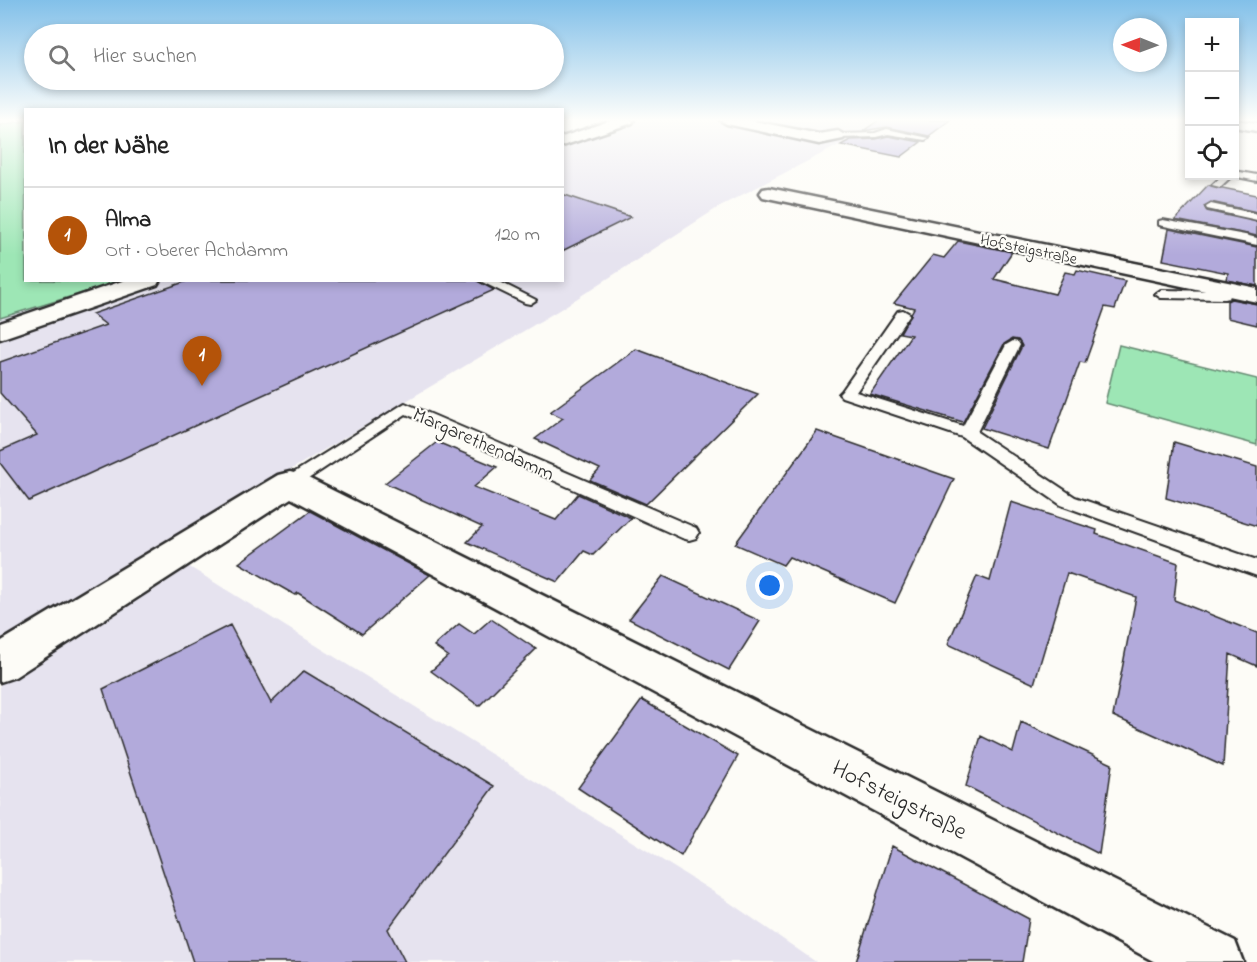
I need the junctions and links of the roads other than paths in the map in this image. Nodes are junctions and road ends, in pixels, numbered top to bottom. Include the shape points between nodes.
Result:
1 (1239, 175) edge
2 (1257, 178) edge
3 (1223, 180) edge
4 (1217, 185) dead end
5 (770, 193) dead end
6 (1210, 207) dead end
7 (1257, 217) edge
8 (1163, 223) dead end
9 (1257, 242) edge
10 (143, 282) edge
11 (489, 282) edge
12 (1227, 289) junction
13 (1161, 294) dead end
14 (1257, 295) edge
15 (530, 300) dead end
16 (903, 314) dead end
17 (0, 331) edge
18 (1013, 345) dead end
19 (968, 433) junction
20 (290, 483) junction
21 (689, 533) dead end
22 (1257, 568) edge
23 (0, 664) edge
24 (1214, 962) edge

1 - 2 lane
3 - 4 lane
5 - 12 street, Hofsteigstraße
6 - 7 lane
8 - 9 lane
10 - 17 street
11 - 15 lane
12 - 13 lane via 1225,295
12 - 14 street, Hofsteigstraße
16 - 19 lane via 847,394
18 - 19 lane
19 - 22 lane via 1068,501
20 - 21 lane, Margarethendamm via 405,408
20 - 23 street, Margarethendamm
20 - 24 street, Hofsteigstraße

